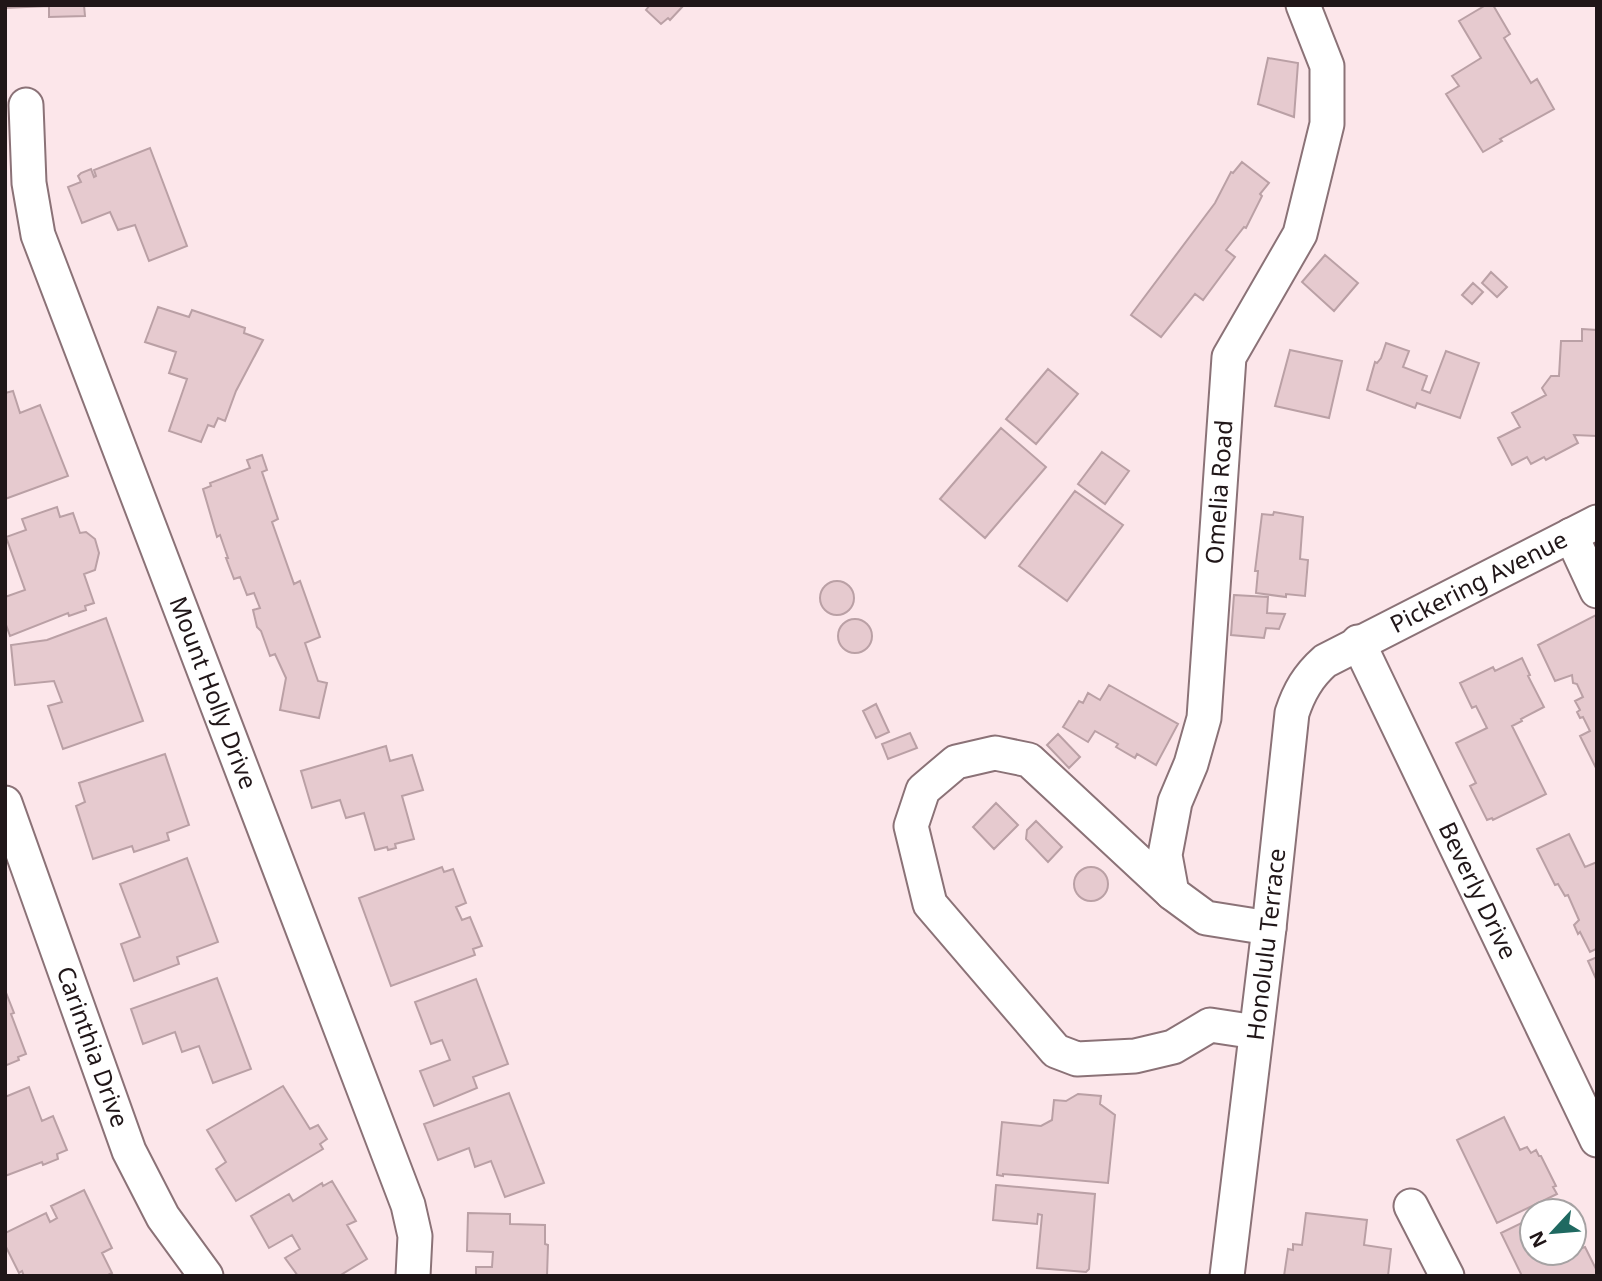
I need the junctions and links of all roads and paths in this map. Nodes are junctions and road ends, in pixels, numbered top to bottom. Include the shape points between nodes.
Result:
1 (1303, 5) edge
2 (26, 105) dead end
3 (1584, 528) edge
4 (1597, 591) edge
5 (1358, 642) junction
6 (5, 803) edge
7 (1172, 893) junction
8 (1269, 928) junction
9 (1256, 1032) junction
10 (1597, 1140) edge
11 (1411, 1206) dead end
12 (206, 1276) edge
13 (413, 1276) edge
14 (1227, 1276) edge
15 (1447, 1276) edge

1 - 7 street, Omelia Road via 1326,66 1327,124 1300,234 1229,357 1204,718 1172,815 1165,855
2 - 13 street, Mount Holly Drive via 29,183 38,235 408,1205 415,1236
3 - 4 street
3 - 5 street, Pickering Avenue
5 - 8 street, Honolulu Terrace via 1313,671 1292,713
5 - 10 street, Beverly Drive
6 - 12 street, Carinthia Drive via 129,1151 163,1217
7 - 8 street via 1206,918
7 - 9 street via 1029,760 995,753 956,762 923,789 911,826 930,904 1056,1051 1077,1059 1135,1056 1173,1047 1210,1025
8 - 9 street, Honolulu Terrace
9 - 14 street, Honolulu Terrace
11 - 15 street

